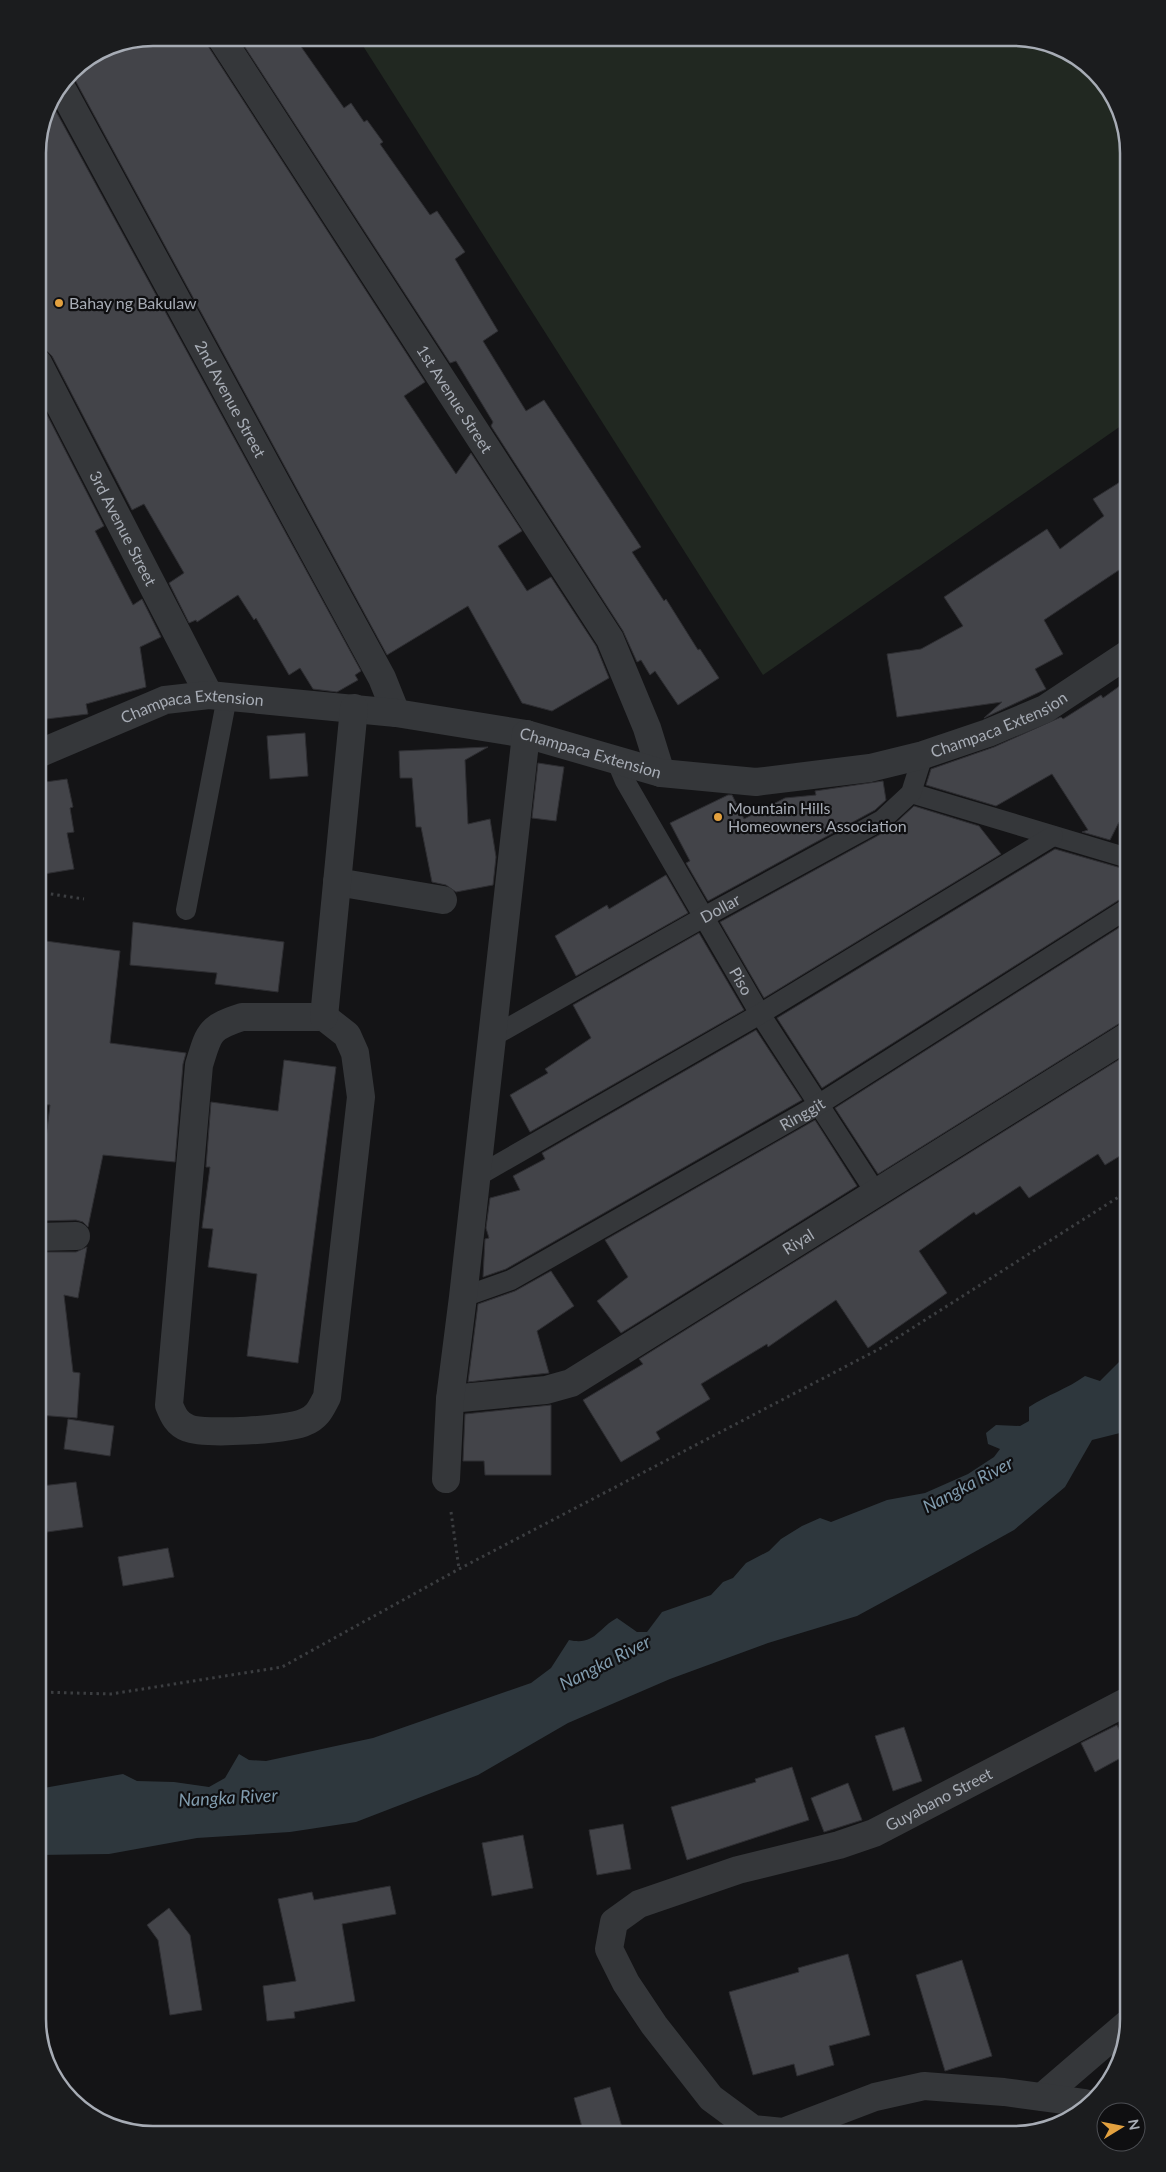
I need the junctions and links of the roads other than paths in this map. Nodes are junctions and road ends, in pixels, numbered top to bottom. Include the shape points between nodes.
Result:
1 (226, 46) edge
2 (64, 93) edge
3 (46, 378) edge
4 (1120, 659) edge
5 (218, 696) junction
6 (354, 708) junction
7 (396, 713) junction
8 (526, 734) junction
9 (46, 751) edge
10 (924, 755) junction
11 (617, 762) junction
12 (661, 773) junction
13 (911, 793) junction
14 (1053, 836) junction
15 (1120, 856) edge
16 (337, 882) junction
17 (442, 900) dead end
18 (186, 910) dead end
19 (1120, 913) edge
20 (704, 917) junction
21 (760, 1014) junction
22 (324, 1017) junction
23 (492, 1037) junction
24 (1120, 1041) edge
25 (818, 1105) junction
26 (476, 1177) junction
27 (876, 1193) junction
28 (76, 1236) dead end
29 (46, 1237) edge
30 (463, 1297) junction
31 (450, 1400) junction
32 (446, 1479) road end
33 (1120, 1704) edge
34 (1119, 2031) edge
35 (1042, 2097) junction
36 (1079, 2102) edge
37 (749, 2126) edge
38 (799, 2126) edge

1 - 12 street, 1st Avenue Street via 610,639 647,728
2 - 7 street, 2nd Avenue Street via 382,678
3 - 5 street, 3rd Avenue Street
4 - 10 street, Champaca Extension via 1045,709
5 - 6 street, Champaca Extension
5 - 9 street, Champaca Extension via 165,700
5 - 18 lane
6 - 7 street, Champaca Extension
6 - 16 street
7 - 8 street, Champaca Extension
8 - 11 street, Champaca Extension
8 - 23 street
10 - 12 street, Champaca Extension via 870,768 756,782
10 - 13 lane, Dollar
11 - 12 street, Champaca Extension
11 - 20 lane, Piso
13 - 14 lane
13 - 20 lane, Dollar via 882,820
14 - 15 lane
14 - 21 lane
16 - 17 street
16 - 22 street
19 - 25 lane, Ringgit
20 - 21 lane, Piso
20 - 23 lane, Dollar
21 - 25 lane, Piso
21 - 26 lane
22 - 22 street via 242,1017 212,1030 206,1042 199,1065 169,1405 175,1419 187,1428 204,1432 289,1427 319,1414 327,1397 361,1098 355,1054 346,1035
23 - 26 street
24 - 27 street, Riyal
25 - 27 lane, Piso
25 - 30 lane, Ringgit via 511,1280
26 - 30 street
27 - 31 street, Riyal via 572,1383 546,1390
28 - 29 street
30 - 31 street
31 - 32 street
33 - 37 street, Guyabano Street via 874,1832 839,1845 738,1870 639,1904 614,1922 609,1948 626,1983 711,2098
34 - 35 street
35 - 36 street, Guyabano Street
35 - 38 street, Guyabano Street via 924,2086 875,2097

